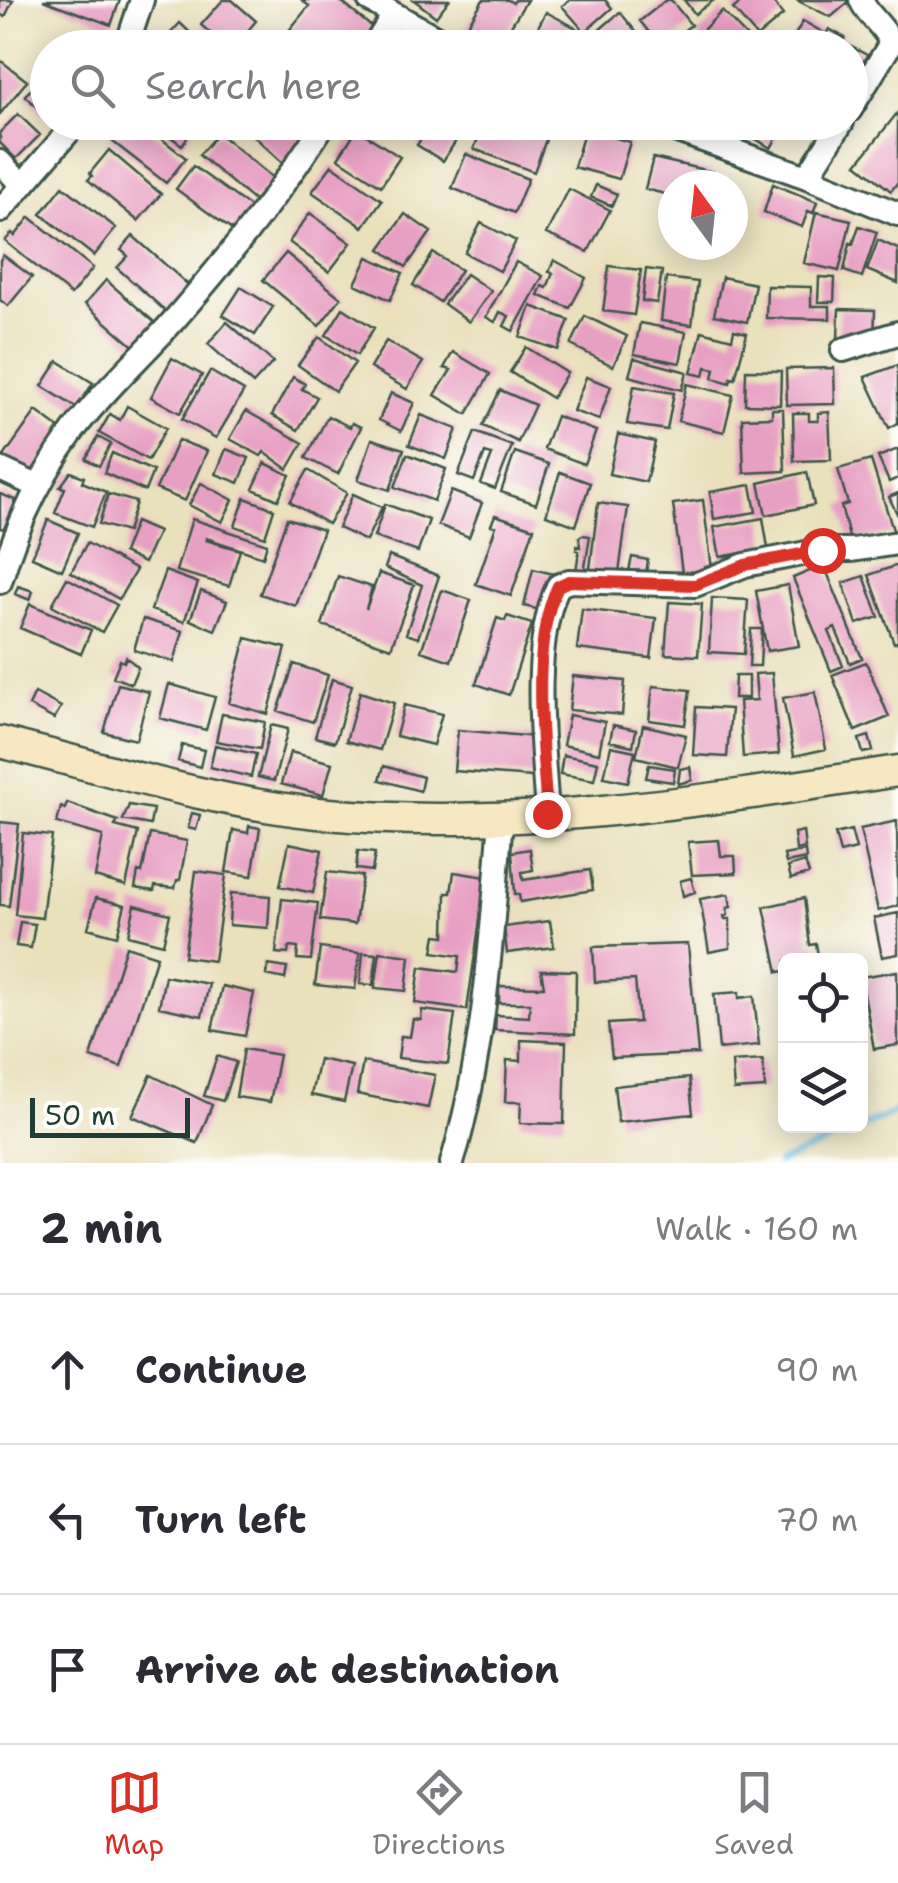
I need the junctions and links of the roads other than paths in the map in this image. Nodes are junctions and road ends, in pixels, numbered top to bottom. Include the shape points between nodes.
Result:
1 (142, 0) edge
2 (369, 0) edge
3 (861, 0) edge
4 (393, 16) junction
5 (132, 30) edge
6 (384, 30) edge
7 (420, 30) edge
8 (868, 81) edge
9 (61, 140) edge
10 (314, 140) edge
11 (704, 140) edge
12 (830, 140) edge
13 (0, 162) edge
14 (807, 176) junction
15 (22, 184) junction
16 (0, 211) edge
17 (898, 214) edge
18 (898, 333) edge
19 (843, 350) dead end
20 (0, 469) edge
21 (37, 486) junction
22 (898, 543) edge
23 (0, 582) edge
24 (0, 742) edge
25 (898, 771) edge
26 (547, 814) junction
27 (501, 818) junction
28 (452, 1163) edge

1 - 5 street
2 - 4 street
3 - 8 street via 891,43
4 - 6 street
4 - 7 street
9 - 15 street
10 - 21 street via 283,188 75,429
11 - 14 street
12 - 14 street
13 - 15 street
14 - 17 street
15 - 16 street
18 - 19 street
20 - 21 street
21 - 23 street
22 - 26 street via 745,565 695,585 558,586 542,638
24 - 27 main road via 260,805
25 - 26 main road via 737,796
26 - 27 main road
27 - 28 street via 491,949

